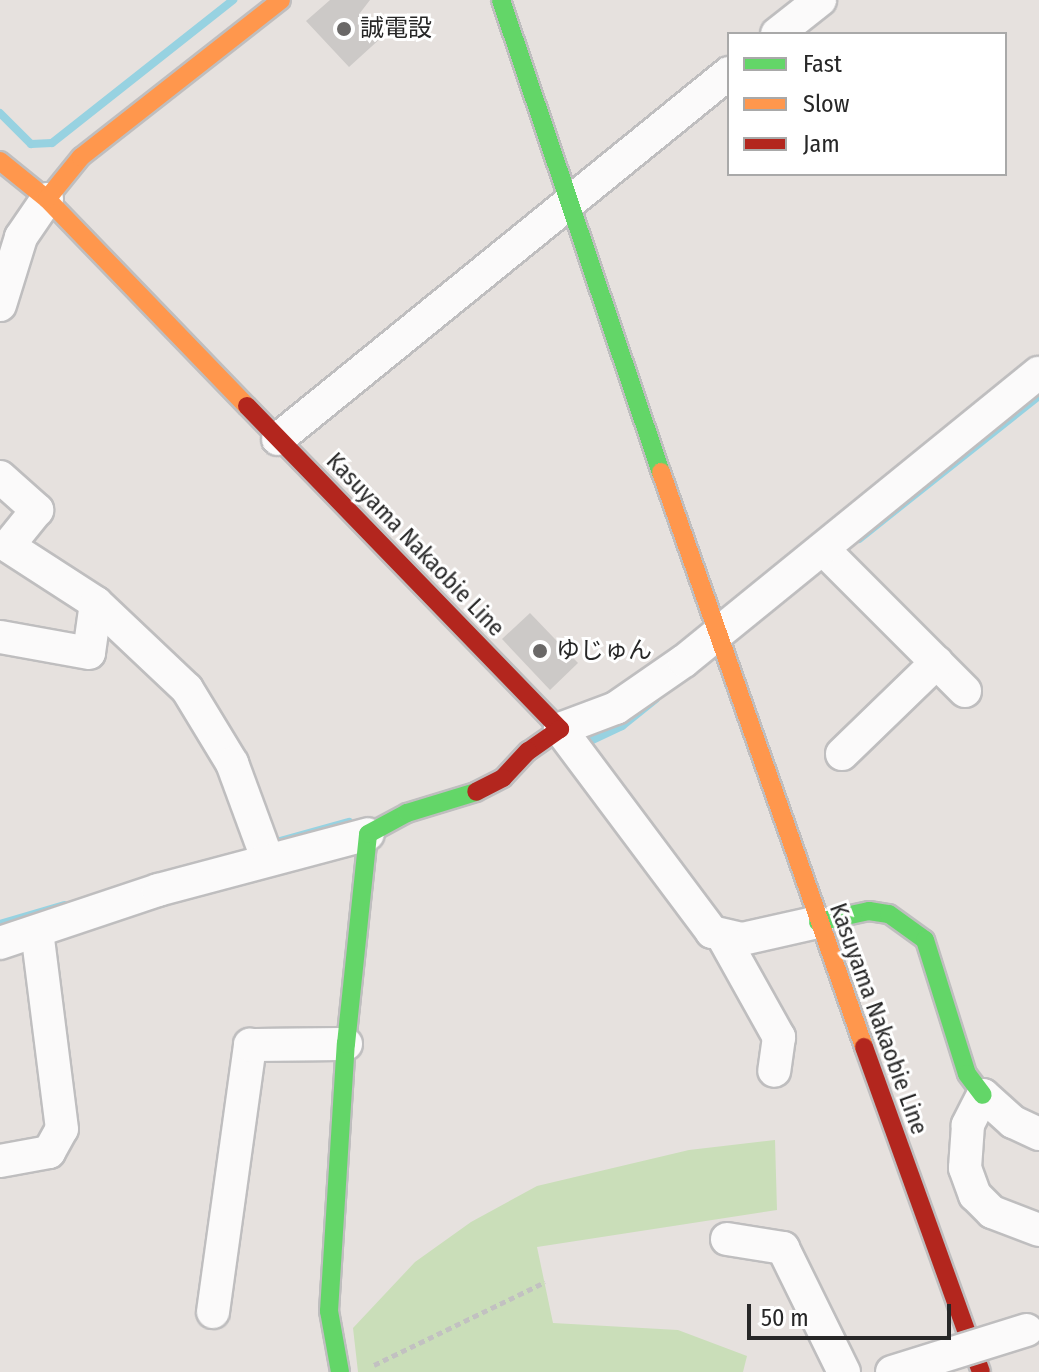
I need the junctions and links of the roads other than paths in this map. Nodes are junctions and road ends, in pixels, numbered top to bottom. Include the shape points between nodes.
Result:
1 (281, 0) edge
2 (501, 0) edge
3 (820, 0) edge
4 (780, 32) edge
5 (727, 75) edge
6 (0, 161) edge
7 (47, 199) junction
8 (570, 201) junction
9 (0, 305) edge
10 (1039, 373) edge
11 (278, 439) junction
12 (0, 477) edge
13 (831, 557) junction
14 (96, 603) junction
15 (716, 635) junction
16 (0, 637) edge
17 (937, 662) junction
18 (965, 691) dead end
19 (569, 741) junction
20 (842, 754) dead end
21 (368, 834) junction
22 (264, 849) junction
23 (818, 922) junction
24 (37, 932) junction
25 (723, 937) junction
26 (0, 943) edge
27 (346, 1044) junction
28 (774, 1071) dead end
29 (983, 1095) junction
30 (1039, 1134) edge
31 (0, 1161) edge
32 (1039, 1230) edge
33 (727, 1239) dead end
34 (213, 1312) dead end
35 (1033, 1329) edge
36 (340, 1372) edge
37 (844, 1372) edge
38 (892, 1372) edge
39 (981, 1372) edge

1 - 7 main road via 81,157
2 - 8 main road, Kasuyama Nakaobie Line
3 - 4 street
5 - 8 street
6 - 7 main road, Kasuyama Nakaobie Line
7 - 9 street via 21,237
7 - 11 main road, Kasuyama Nakaobie Line
8 - 11 street
8 - 15 main road, Kasuyama Nakaobie Line
10 - 13 street
11 - 19 main road, Kasuyama Nakaobie Line
12 - 14 street via 37,510 8,546
13 - 15 street
13 - 17 street
14 - 16 street via 89,653
14 - 22 street via 187,689 232,763
15 - 19 street
15 - 23 main road, Kasuyama Nakaobie Line
17 - 18 street
17 - 20 street
19 - 21 main road via 528,751 503,778 471,795 407,813
19 - 25 street via 703,924
21 - 22 street
21 - 27 main road
22 - 24 street
23 - 25 street via 762,937
23 - 29 main road via 879,912 909,925 925,940 967,1074
23 - 39 main road, Kasuyama Nakaobie Line
24 - 26 street
24 - 31 street via 62,1129 49,1152
25 - 28 street via 779,1037
27 - 34 street via 250,1045
27 - 36 main road via 329,1311
29 - 30 street via 1013,1122
29 - 32 street via 968,1125 965,1168 975,1195 992,1212
33 - 37 street via 783,1248
35 - 38 street, bridge

